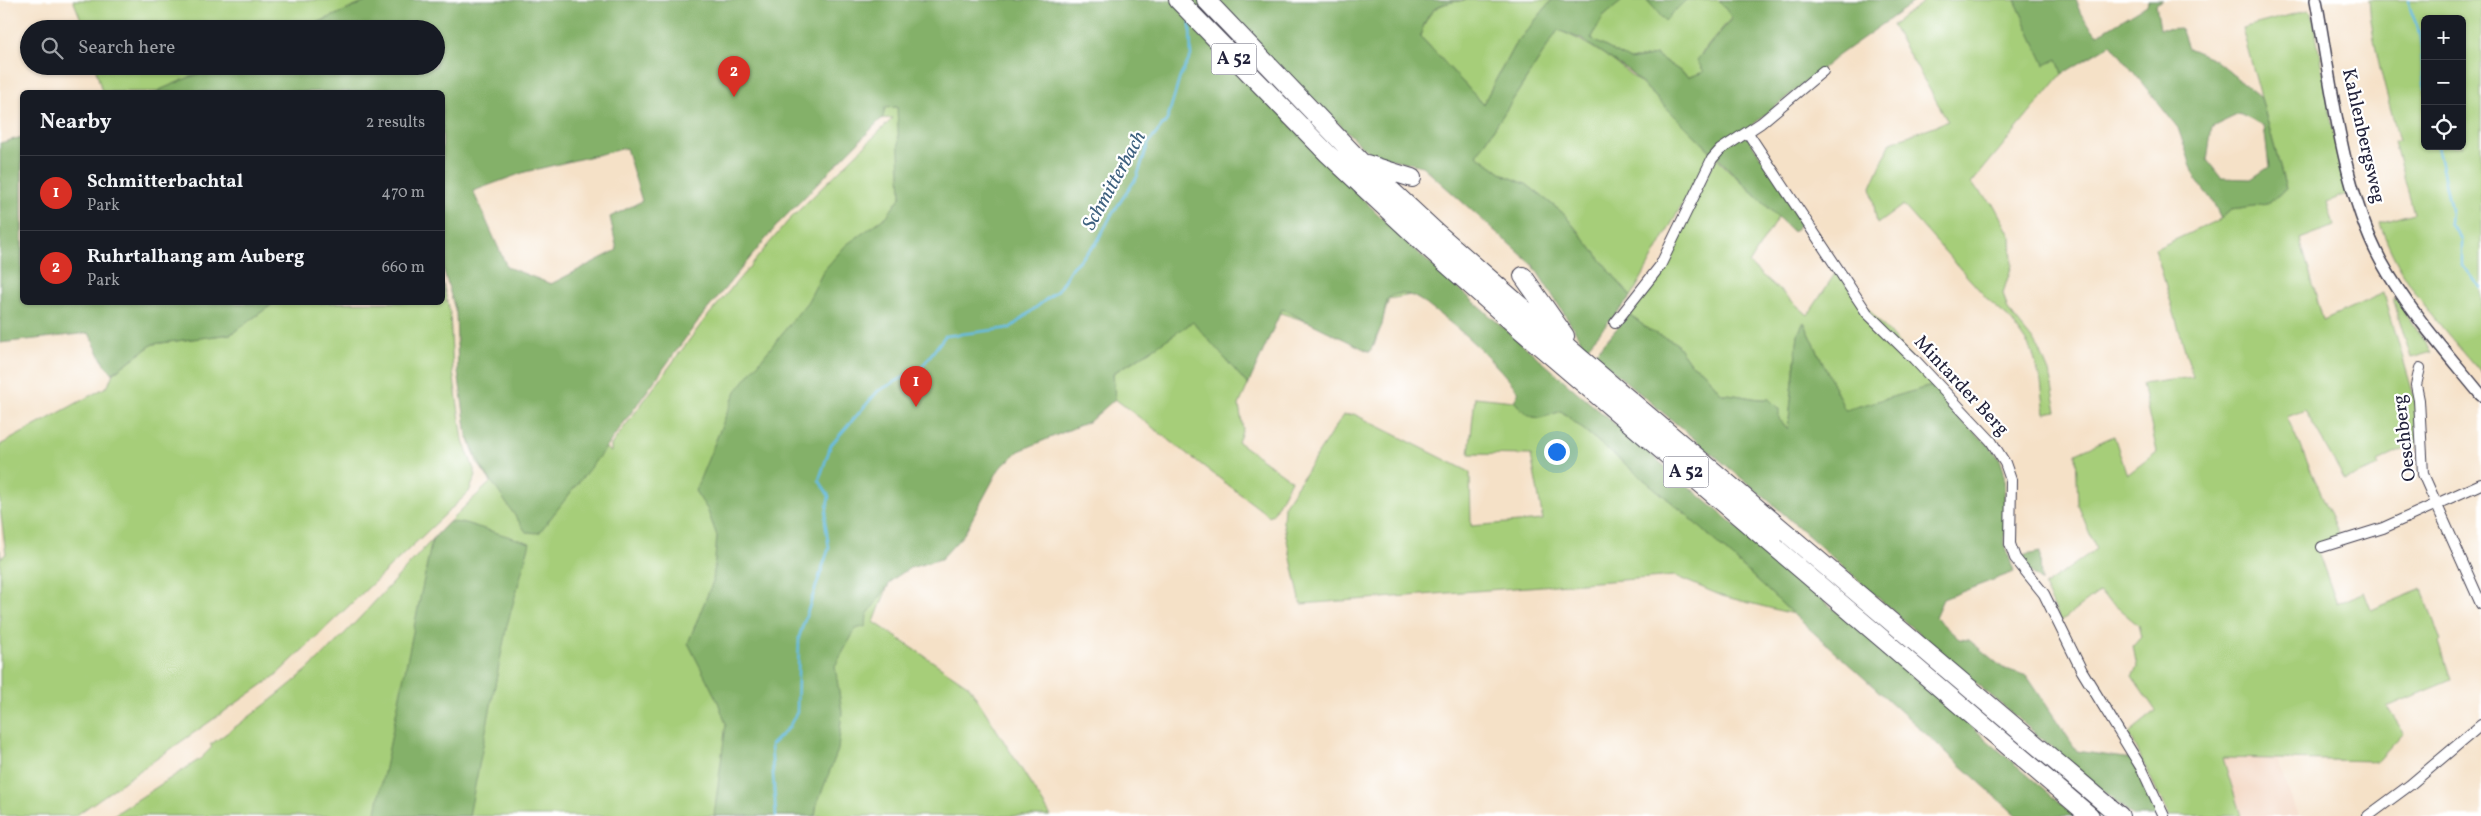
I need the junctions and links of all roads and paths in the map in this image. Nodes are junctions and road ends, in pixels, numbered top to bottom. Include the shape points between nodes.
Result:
1 (1178, 0) edge
2 (1206, 0) edge
3 (2316, 0) edge
4 (1823, 71) dead end
5 (1748, 133) junction
6 (1362, 162) junction
7 (1412, 178) dead end
8 (1523, 276) dead end
9 (1615, 323) dead end
10 (1579, 357) junction
11 (2420, 368) dead end
12 (2481, 395) edge
13 (2481, 484) edge
14 (2435, 504) junction
15 (2322, 547) dead end
16 (2481, 604) edge
17 (2481, 725) edge
18 (2090, 816) edge
19 (2120, 816) edge
20 (2164, 816) edge
21 (2368, 816) edge

1 - 18 highway, A 52 via 1328,154 1423,243
2 - 6 highway, A 52
3 - 12 street, Kahlenbergsweg via 2347,162 2376,249 2397,288
4 - 5 street
5 - 9 street via 1720,150 1712,159 1660,266
5 - 20 street, Mintarder Berg via 1867,313 1991,440 2005,463 2010,480 2010,544 2015,558 2044,594 2082,671 2142,769
6 - 7 highway
6 - 10 highway, A 52 via 1435,231
8 - 10 highway
10 - 19 highway, A 52
11 - 14 street, Oeschberg via 2416,385 2423,474
13 - 14 street, Oeschberg
14 - 15 street, Oeschberg via 2383,528
14 - 16 street, Oeschberg
17 - 21 street

